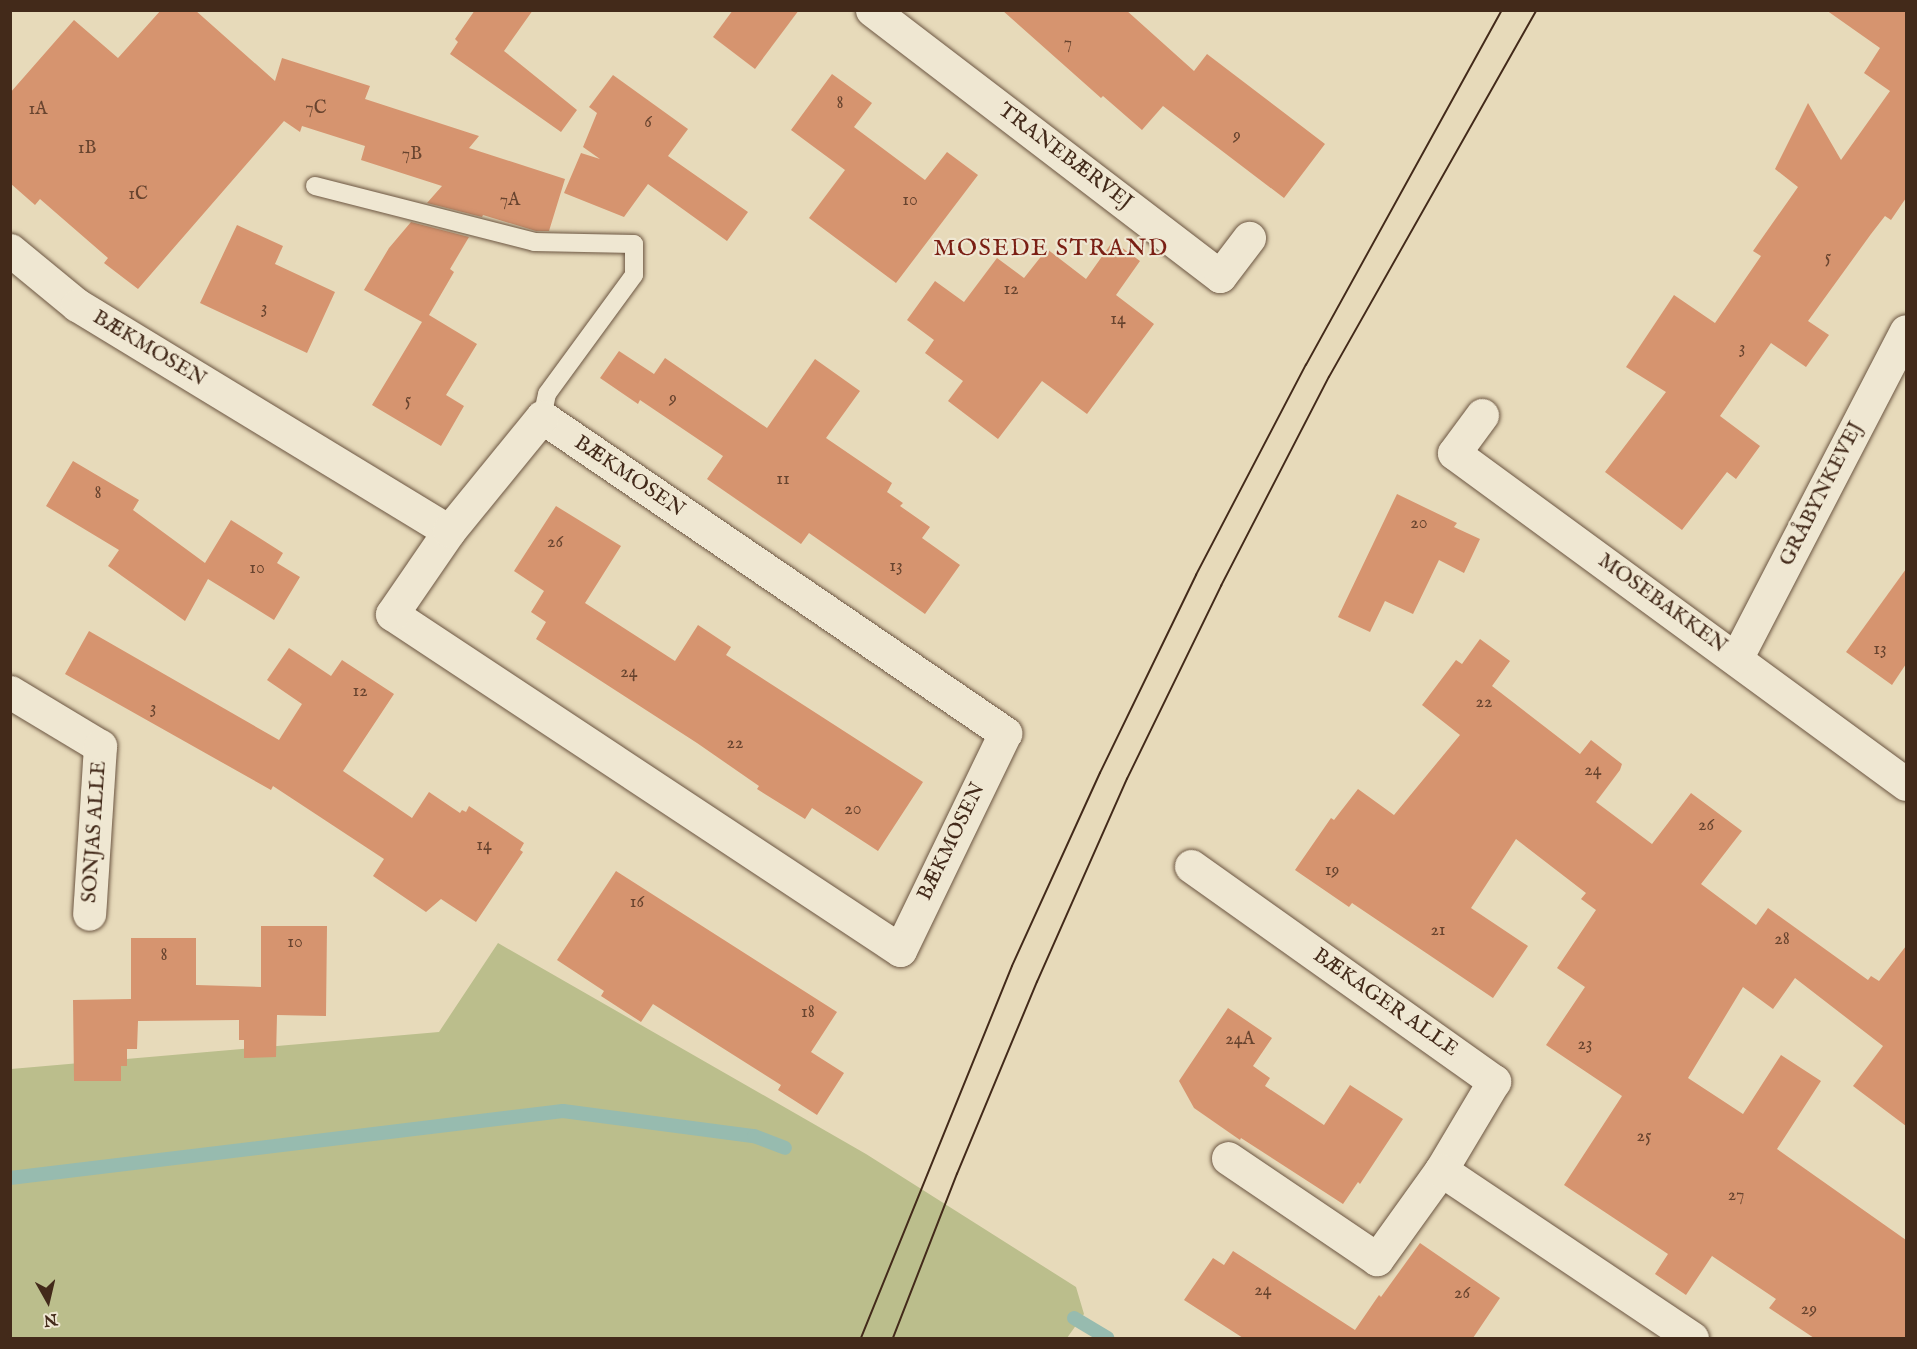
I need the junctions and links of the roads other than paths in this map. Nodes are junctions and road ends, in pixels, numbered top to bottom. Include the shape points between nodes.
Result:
1 (872, 10) edge
2 (315, 186) dead end
3 (1250, 238) dead end
4 (10, 250) edge
5 (1906, 331) edge
6 (1482, 415) dead end
7 (542, 417) junction
8 (449, 531) junction
9 (1737, 657) junction
10 (10, 692) edge
11 (1906, 784) edge
12 (1191, 866) dead end
13 (89, 914) dead end
14 (1228, 1158) dead end
15 (1441, 1170) junction
16 (1692, 1338) edge

1 - 3 street, TRANEBÆRVEJ via 1220,276
2 - 7 lane via 534,242 634,244 634,275 547,394
4 - 8 street, BÆKMOSEN via 77,305
5 - 9 street, GRÅBYNKEVEJ
6 - 9 street, MOSEBAKKEN via 1454,453
7 - 8 street, BÆKMOSEN
7 - 8 street, BÆKMOSEN via 1005,732 900,950 392,614
9 - 11 street, MOSEBAKKEN
10 - 13 street, SONJAS ALLE via 100,746
12 - 15 street, BÆKAGER ALLE via 1494,1081
14 - 15 street, BÆKAGER ALLE via 1377,1259
15 - 16 street

